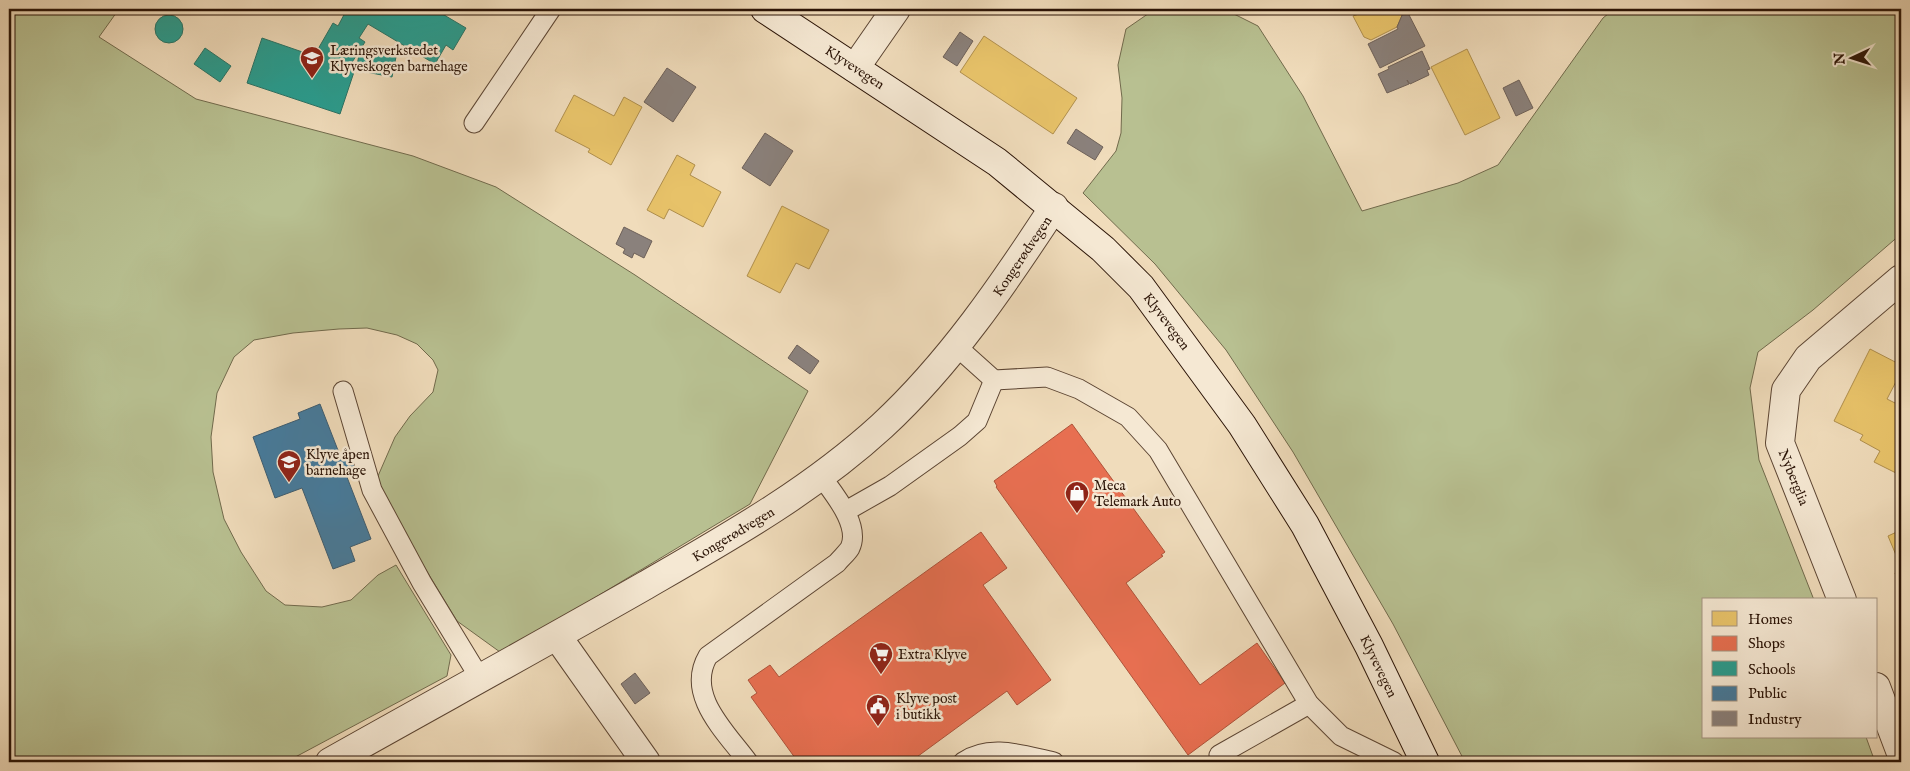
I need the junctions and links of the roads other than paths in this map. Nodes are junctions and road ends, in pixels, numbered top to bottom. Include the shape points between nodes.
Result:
1 (551, 9) edge
2 (765, 9) edge
3 (896, 9) edge
4 (855, 68) junction
5 (474, 122) dead end
6 (1054, 208) junction
7 (1901, 279) edge
8 (955, 345) junction
9 (994, 380) junction
10 (343, 391) dead end
11 (821, 476) junction
12 (846, 511) junction
13 (1841, 598) edge
14 (557, 636) junction
15 (481, 680) junction
16 (1878, 692) edge
17 (1309, 704) junction
18 (1901, 753) edge
19 (1219, 755) dead end
20 (340, 759) edge
21 (1418, 761) edge
22 (646, 762) edge
23 (748, 762) edge
24 (962, 762) edge
25 (1054, 762) edge
26 (1394, 762) edge

1 - 5 lane
2 - 4 street, Klyvevegen
3 - 4 street
4 - 6 street, Klyvevegen via 997,162
6 - 8 street, Kongerødvegen via 981,315
6 - 21 street, Klyvevegen via 1141,286 1242,425 1305,525 1369,646
7 - 13 street, Nyberglia via 1808,358 1786,390 1780,443
8 - 9 lane
8 - 11 street, Kongerødvegen via 882,426
9 - 12 lane via 977,421 966,431 890,486
9 - 17 lane via 1047,377 1079,389 1128,417 1158,450
10 - 15 lane via 372,490 422,583
11 - 12 lane
11 - 14 street, Kongerødvegen via 778,507
12 - 23 lane via 851,530 850,547 837,563 708,656 703,664 701,689 704,701
14 - 15 street, Kongerødvegen
14 - 22 street
15 - 20 street, Kongerødvegen
16 - 18 street
17 - 19 lane
17 - 26 lane via 1341,736
24 - 25 lane via 982,753 999,752

